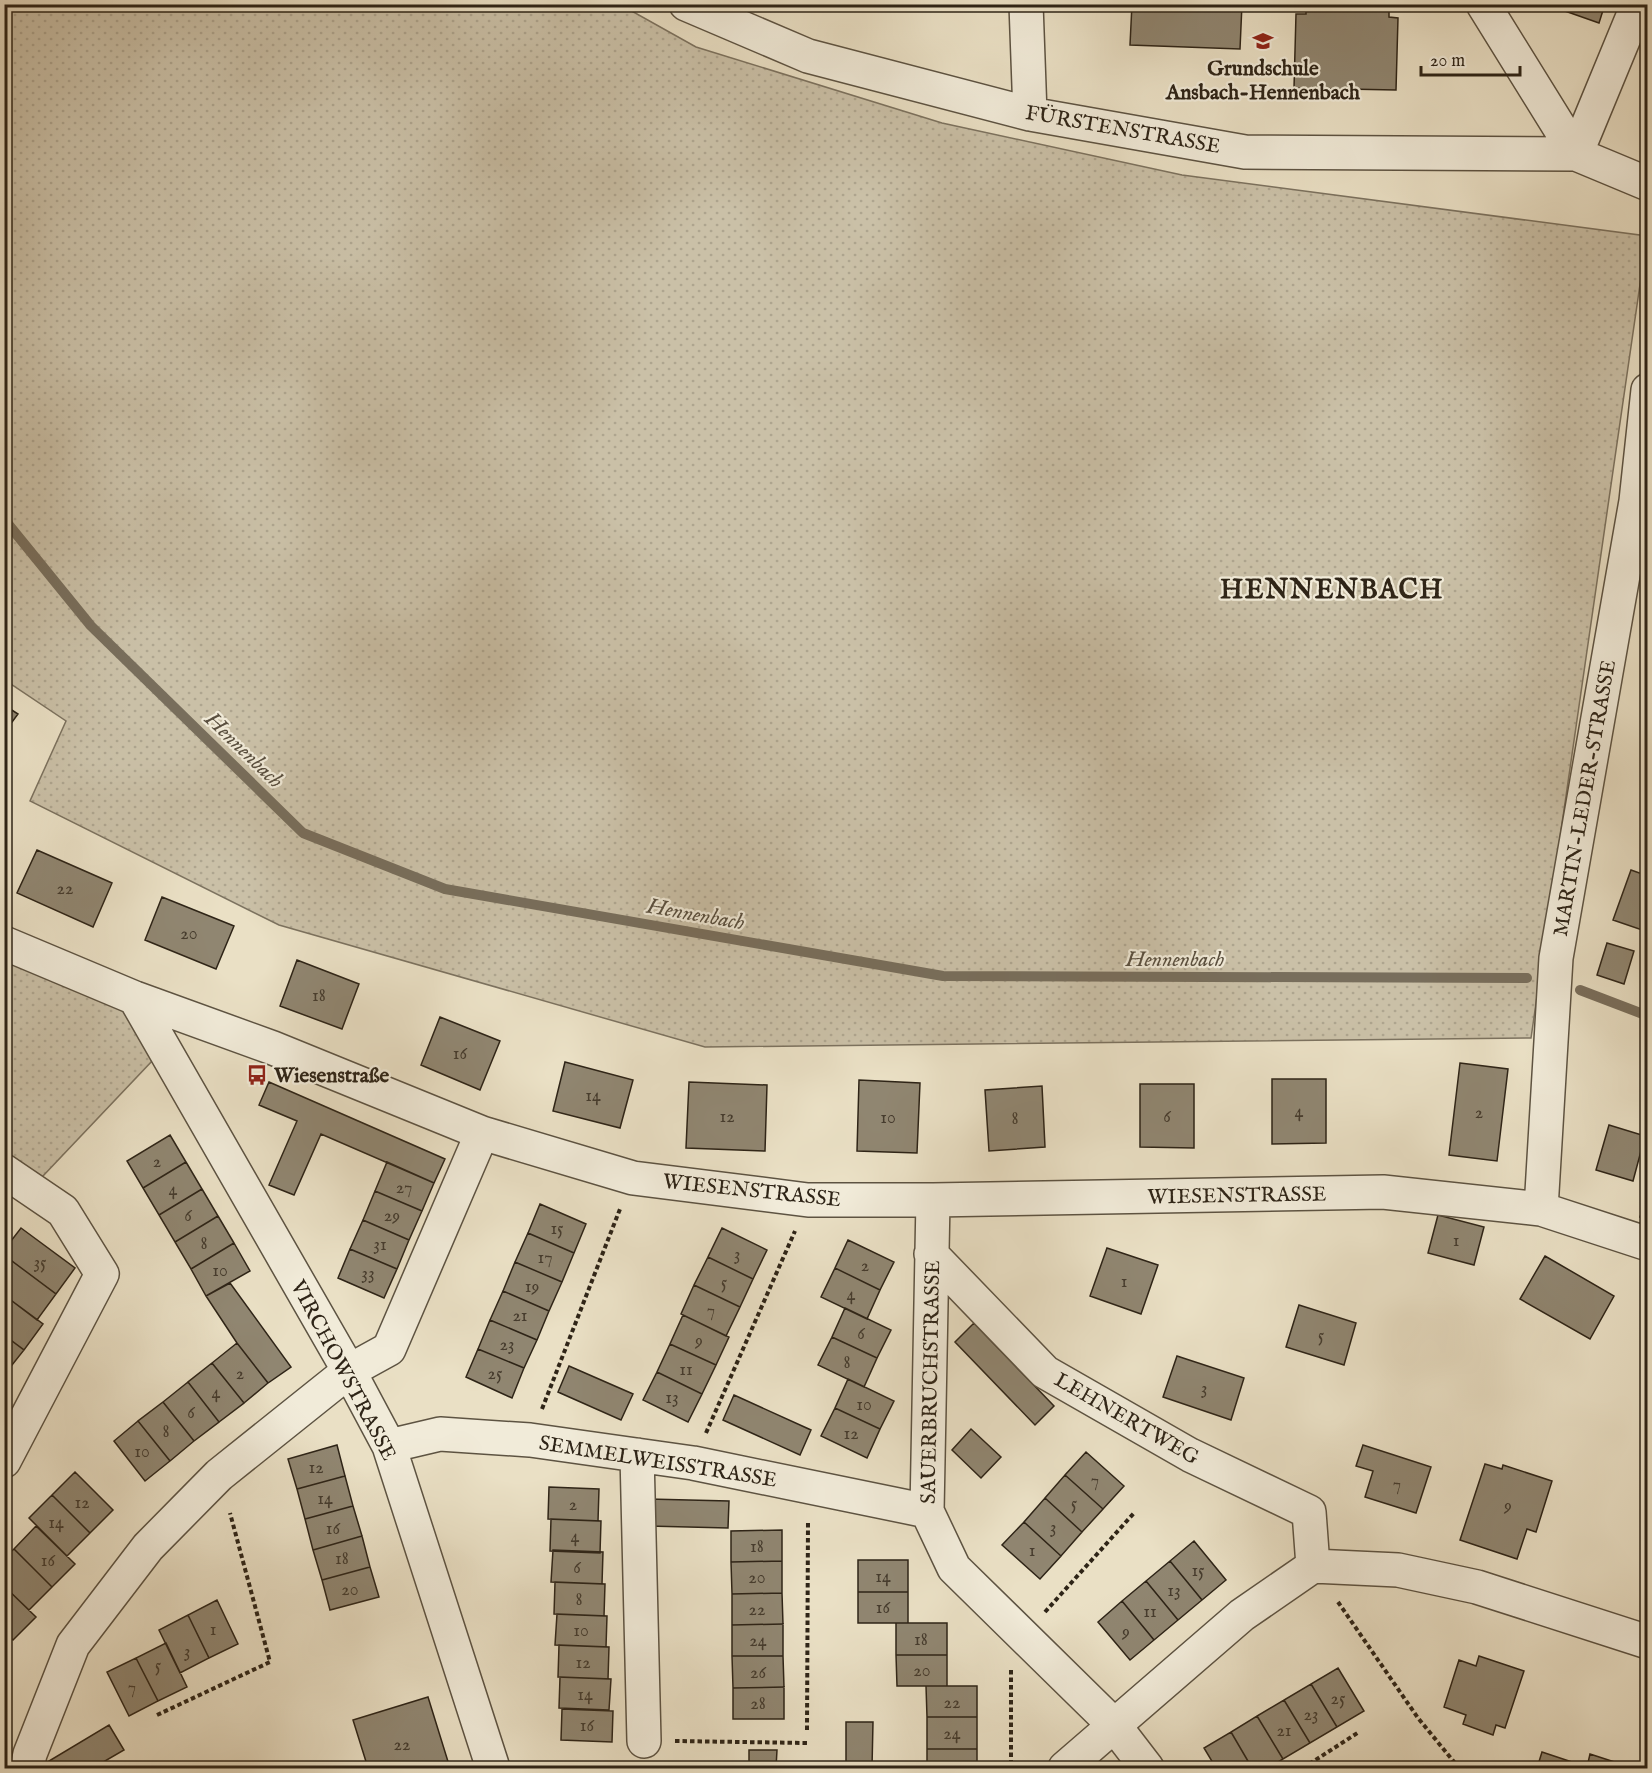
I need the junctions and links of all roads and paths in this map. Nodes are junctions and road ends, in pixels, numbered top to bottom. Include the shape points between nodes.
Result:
1 (686, 4) edge
2 (1026, 4) edge
3 (1484, 4) edge
4 (1638, 4) edge
5 (1030, 114) junction
6 (1576, 154) junction
7 (1647, 184) edge
8 (1647, 390) edge
9 (4, 943) edge
10 (135, 998) junction
11 (482, 1133) junction
12 (4, 1171) edge
13 (633, 1178) junction
14 (808, 1200) junction
15 (933, 1200) junction
16 (1541, 1209) junction
17 (1647, 1244) edge
18 (931, 1254) junction
19 (349, 1371) junction
20 (530, 1440) junction
21 (389, 1446) junction
22 (637, 1455) junction
23 (4, 1461) edge
24 (693, 1463) junction
25 (219, 1475) junction
26 (808, 1487) junction
27 (927, 1511) junction
28 (1134, 1512) dead end
29 (1313, 1566) junction
30 (1024, 1635) junction
31 (1647, 1642) edge
32 (157, 1715) dead end
33 (1114, 1725) junction
34 (807, 1730) dead end
35 (1359, 1732) dead end
36 (644, 1741) joint
37 (807, 1743) dead end
38 (27, 1768) edge
39 (493, 1768) edge
40 (1011, 1768) edge
41 (1065, 1768) edge
42 (1147, 1768) edge
43 (1303, 1768) edge
44 (1459, 1768) edge

1 - 5 street, FÜRSTENSTRASSE via 808,56
2 - 5 street
3 - 6 street
4 - 6 street
5 - 6 street, FÜRSTENSTRASSE via 1245,152
6 - 7 street
8 - 16 street, MARTIN-LEDER-STRASSE via 1636,501 1556,958
9 - 10 street, WIESENSTRASSE
10 - 11 street, WIESENSTRASSE via 273,1048
10 - 19 street, VIRCHOWSTRASSE
11 - 13 street, WIESENSTRASSE
11 - 19 street via 389,1349
12 - 23 street via 63,1211 102,1274
13 - 14 street, WIESENSTRASSE
13 - 20 path
14 - 15 street, WIESENSTRASSE
14 - 24 path
15 - 16 street, WIESENSTRASSE via 1383,1192
15 - 18 street, SAUERBRUCHSTRASSE
16 - 17 street, WIESENSTRASSE
18 - 27 street, SAUERBRUCHSTRASSE
18 - 29 street, LEHNERTWEG via 1045,1372 1190,1455 1309,1512
19 - 21 street, VIRCHOWSTRASSE
19 - 25 street
20 - 21 street, SEMMELWEISSTRASSE via 441,1434
20 - 22 street, SEMMELWEISSTRASSE
21 - 39 street, VIRCHOWSTRASSE
22 - 24 street, SEMMELWEISSTRASSE
22 - 36 street
24 - 26 street, SEMMELWEISSTRASSE
25 - 32 path via 270,1662
25 - 38 street via 148,1547 73,1645
26 - 27 street, SEMMELWEISSTRASSE
26 - 34 path
27 - 30 street, SAUERBRUCHSTRASSE via 954,1568
28 - 30 path
29 - 31 street via 1398,1570 1477,1587
29 - 33 street via 1242,1616
29 - 44 path via 1418,1718
30 - 33 street, SAUERBRUCHSTRASSE
30 - 40 path via 1011,1657
33 - 41 street
33 - 42 street, SAUERBRUCHSTRASSE
35 - 43 path
36 - 37 path

